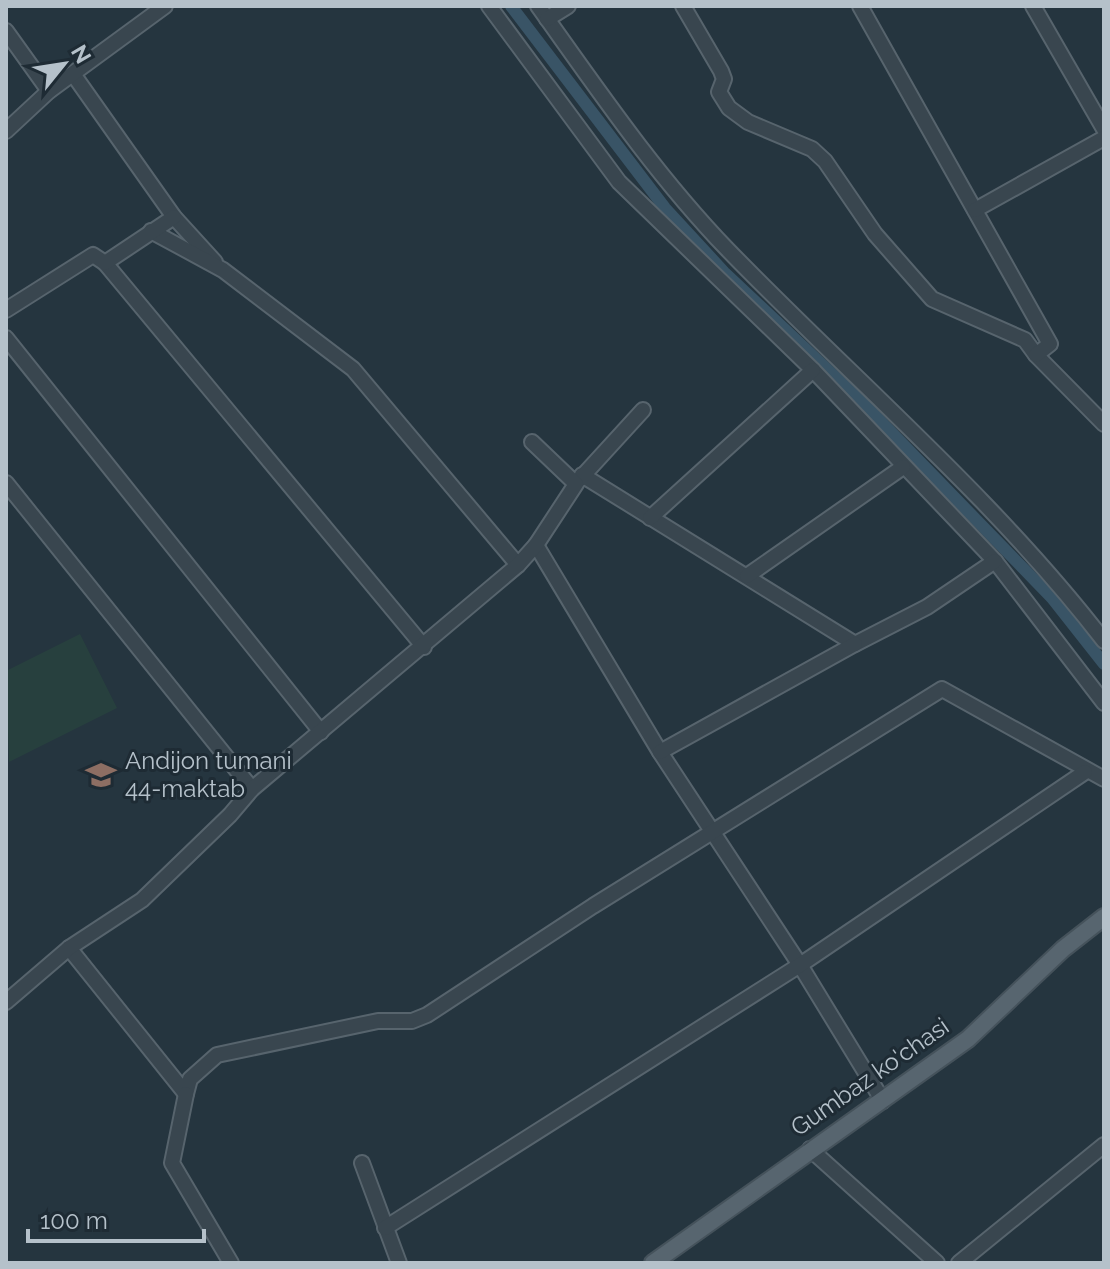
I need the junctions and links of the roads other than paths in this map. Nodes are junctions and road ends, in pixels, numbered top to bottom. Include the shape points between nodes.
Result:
1 (165, 6) edge
2 (489, 6) edge
3 (568, 6) edge
4 (683, 6) edge
5 (860, 6) edge
6 (1033, 6) edge
7 (145, 12) edge
8 (542, 12) edge
9 (6, 31) edge
10 (73, 74) junction
11 (49, 91) junction
12 (1104, 129) edge
13 (6, 131) edge
14 (1104, 138) edge
15 (975, 210) junction
16 (174, 217) junction
17 (151, 231) junction
18 (105, 263) junction
19 (223, 270) junction
20 (6, 310) edge
21 (6, 338) edge
22 (1036, 355) junction
23 (813, 370) junction
24 (643, 410) dead end
25 (1104, 424) edge
26 (532, 442) dead end
27 (903, 467) junction
28 (579, 480) junction
29 (6, 483) edge
30 (650, 518) junction
31 (536, 545) junction
32 (995, 561) junction
33 (518, 565) junction
34 (747, 576) junction
35 (1104, 641) edge
36 (855, 644) junction
37 (424, 647) junction
38 (1104, 703) edge
39 (321, 732) junction
40 (660, 752) junction
41 (1085, 772) junction
42 (1104, 779) edge
43 (252, 789) junction
44 (714, 830) junction
45 (1104, 917) edge
46 (69, 948) junction
47 (800, 965) junction
48 (6, 1002) edge
49 (186, 1094) junction
50 (883, 1101) junction
51 (1104, 1145) edge
52 (810, 1149) junction
53 (362, 1163) dead end
54 (385, 1228) junction
55 (231, 1263) edge
56 (399, 1263) edge
57 (653, 1263) edge
58 (937, 1263) edge
59 (959, 1263) edge

1 - 7 street
2 - 23 street via 619,182
3 - 8 street
4 - 22 street via 721,71 719,92 729,108 767,132 812,149 932,299 1014,333
5 - 15 street
6 - 12 street
7 - 10 street
8 - 35 street via 653,168 737,259 1052,573
9 - 11 street
10 - 11 street
10 - 16 street
11 - 13 street
14 - 15 street
15 - 22 street via 1050,344
16 - 17 street
16 - 19 street
17 - 18 street
17 - 19 street
18 - 20 street via 93,255
18 - 37 street
19 - 33 street via 353,369
21 - 39 street
22 - 25 street
23 - 27 street
23 - 30 street
24 - 28 street
26 - 28 street
27 - 32 street
27 - 34 street
28 - 30 street
28 - 31 street
29 - 43 street
30 - 34 street
31 - 33 street
31 - 40 street
32 - 36 street via 927,607
32 - 38 street
33 - 37 street
34 - 36 street
36 - 40 street
37 - 39 street
39 - 43 street
40 - 44 street
41 - 42 street
41 - 44 street via 942,689
41 - 47 street
43 - 46 street via 142,900
44 - 47 street
44 - 49 street via 427,1015 217,1055 190,1079
45 - 50 main road, Gumbaz ko'chasi via 968,1039
46 - 48 street
46 - 49 street
47 - 50 street
47 - 54 street
49 - 55 street via 172,1163
50 - 52 main road, Gumbaz ko'chasi
51 - 59 street
52 - 57 main road, Gumbaz ko'chasi
52 - 58 street
53 - 54 street
54 - 56 street

